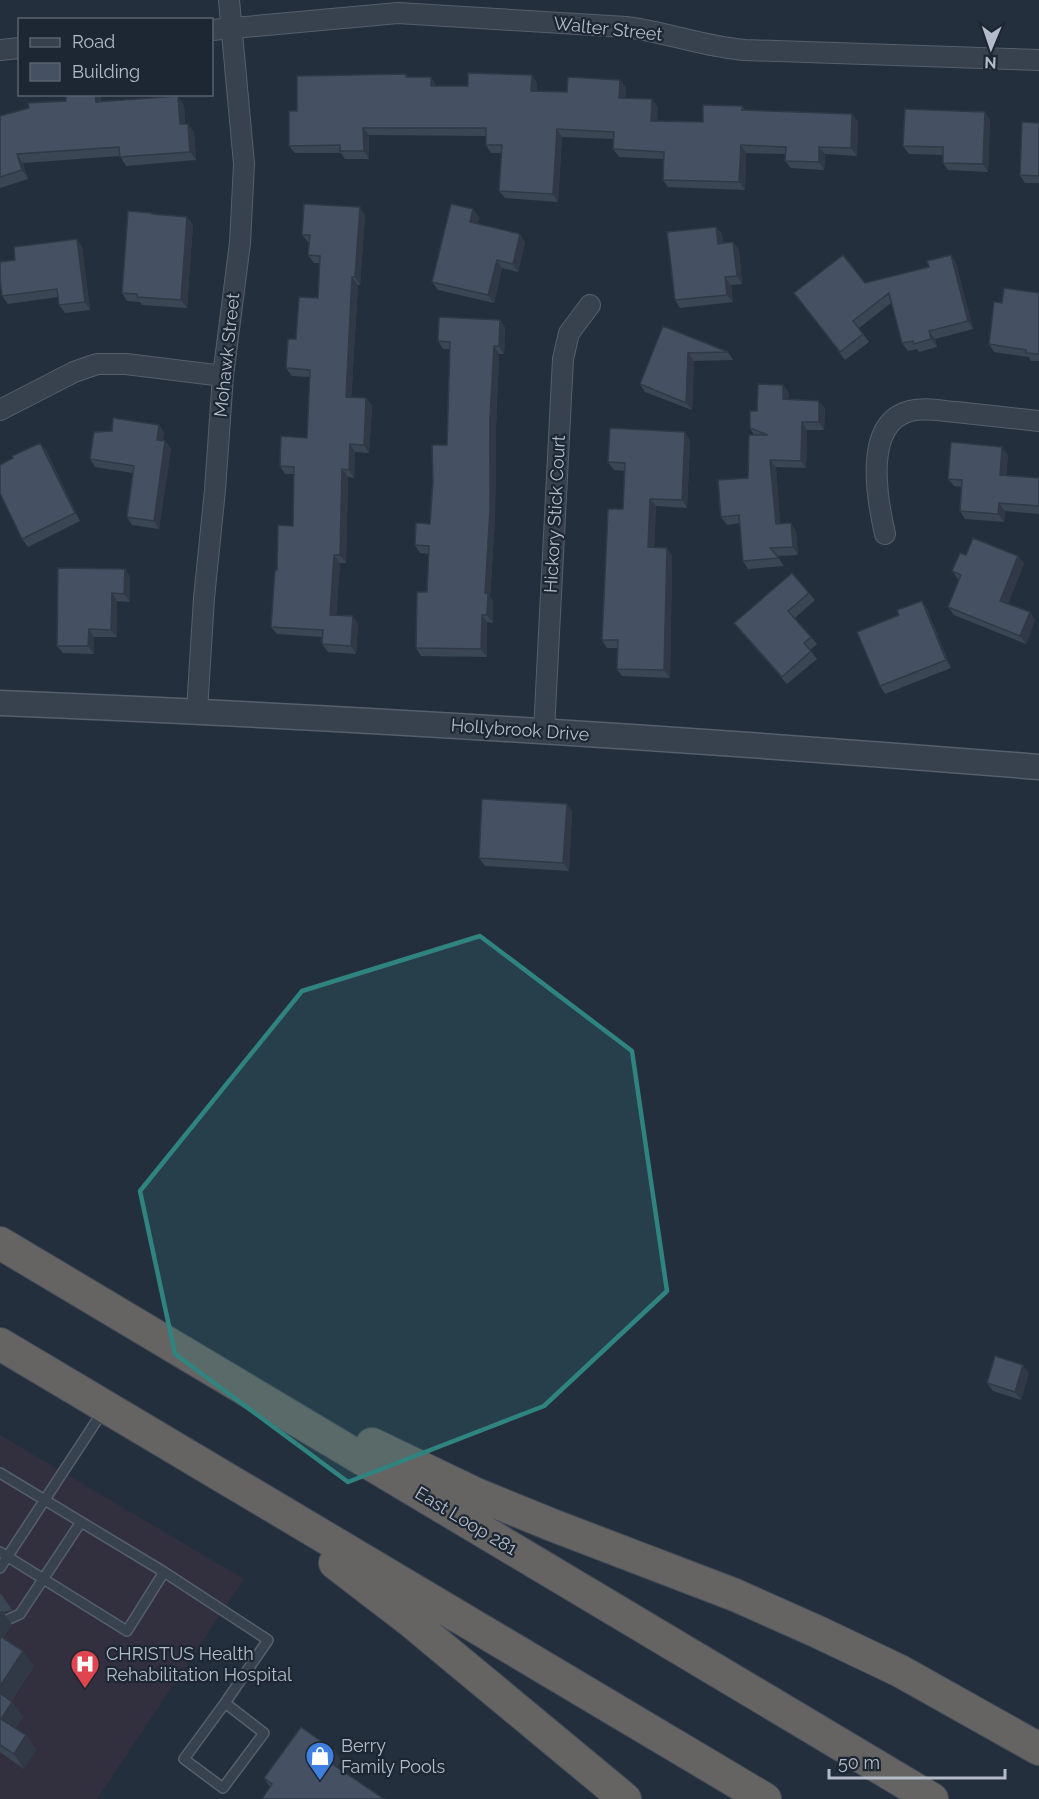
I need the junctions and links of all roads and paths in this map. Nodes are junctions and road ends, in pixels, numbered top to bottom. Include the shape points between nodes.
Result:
1 (229, 0) edge
2 (232, 28) junction
3 (213, 30) edge
4 (18, 48) edge
5 (0, 50) edge
6 (1039, 60) edge
7 (590, 305) dead end
8 (223, 376) junction
9 (0, 410) edge
10 (1039, 421) edge
11 (885, 534) dead end
12 (0, 703) edge
13 (197, 711) junction
14 (544, 731) junction
15 (1039, 766) edge
16 (0, 1243) edge
17 (0, 1344) edge
18 (270, 1403) junction
19 (106, 1406) junction
20 (0, 1473) edge
21 (233, 1482) junction
22 (45, 1500) junction
23 (81, 1522) junction
24 (4, 1555) edge
25 (0, 1568) edge
26 (164, 1572) junction
27 (44, 1579) junction
28 (0, 1620) edge
29 (225, 1703) junction
30 (1039, 1749) edge
31 (924, 1794) edge
32 (625, 1799) edge
33 (765, 1799) edge

1 - 2 street, Mohawk Street
2 - 3 street, Walter Street
2 - 6 street, Walter Street via 411,14 626,27 745,50
2 - 8 street, Mohawk Street via 244,190
4 - 5 street
7 - 14 street, Hickory Stick Court via 569,333 563,359
8 - 9 street via 97,364
8 - 13 street, Mohawk Street
10 - 11 street via 918,409 897,416 882,435 879,448 876,489
12 - 13 street, Hollybrook Drive
13 - 14 street, Hollybrook Drive
14 - 15 street, Hollybrook Drive
16 - 18 highway, East Loop 281
17 - 19 highway
18 - 30 highway via 387,1450 509,1508 735,1595 818,1632 900,1671
18 - 31 highway, East Loop 281
19 - 21 highway
19 - 22 lane
20 - 22 lane
21 - 32 highway via 408,1619
21 - 33 highway
22 - 23 lane
22 - 24 lane
23 - 26 lane
23 - 27 lane
24 - 25 lane
24 - 27 lane
26 - 27 lane via 126,1631
26 - 29 lane via 268,1640
27 - 28 lane via 21,1614
29 - 29 lane via 184,1759 223,1788 264,1733

